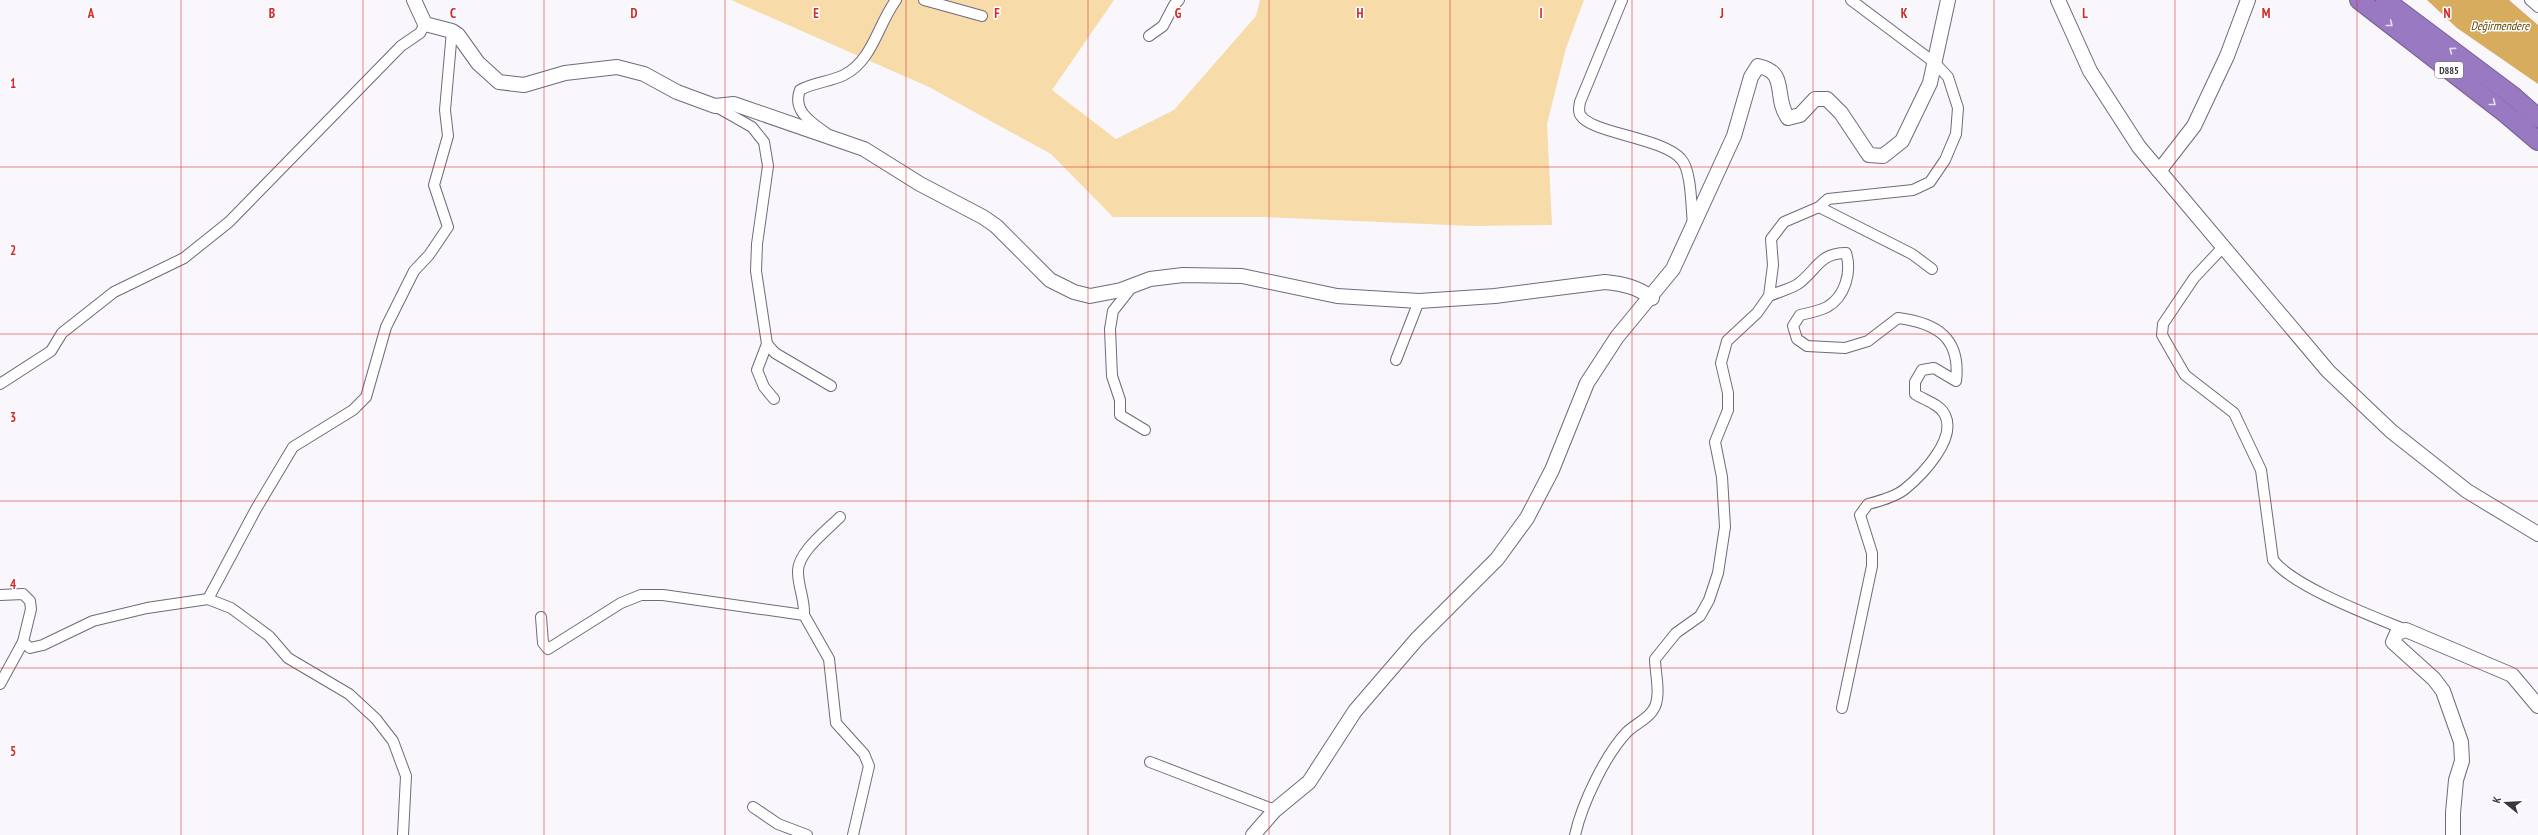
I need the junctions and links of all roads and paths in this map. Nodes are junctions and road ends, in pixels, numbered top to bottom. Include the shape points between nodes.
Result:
1 (414, 0) edge
2 (896, 0) edge
3 (924, 0) edge
4 (1179, 0) edge
5 (1622, 0) edge
6 (1851, 0) edge
7 (1948, 0) edge
8 (2058, 0) edge
9 (2248, 0) edge
10 (2359, 0) edge
11 (2385, 0) edge
12 (2530, 0) edge
13 (2538, 7) edge
14 (982, 16) dead end
15 (425, 24) junction
16 (452, 31) junction
17 (1149, 36) dead end
18 (1935, 63) junction
19 (715, 106) junction
20 (2538, 118) edge
21 (831, 136) junction
22 (2538, 141) edge
23 (2159, 171) junction
24 (1818, 207) junction
25 (1693, 224) junction
26 (2224, 246) junction
27 (1932, 269) dead end
28 (1135, 283) junction
29 (1769, 296) junction
30 (1652, 298) junction
31 (1419, 301) junction
32 (767, 344) junction
33 (1396, 360) dead end
34 (0, 384) edge
35 (831, 386) dead end
36 (774, 399) dead end
37 (1145, 430) dead end
38 (840, 517) dead end
39 (2538, 534) edge
40 (0, 595) edge
41 (208, 599) junction
42 (804, 615) junction
43 (541, 617) dead end
44 (2406, 630) junction
45 (23, 642) junction
46 (0, 684) edge
47 (2538, 706) edge
48 (1842, 708) dead end
49 (1150, 762) dead end
50 (753, 807) dead end
51 (1275, 810) junction
52 (403, 835) edge
53 (807, 835) edge
54 (853, 835) edge
55 (1254, 835) edge
56 (1575, 835) edge
57 (2454, 835) edge

1 - 15 street
2 - 21 street via 872,46 858,64 844,75 800,90 798,105 804,117
3 - 14 street
4 - 17 street via 1163,26
5 - 25 street via 1580,102 1581,117 1594,126 1624,133 1672,152 1681,159 1687,170
6 - 18 street
7 - 18 street
8 - 23 street via 2090,71 2139,147
9 - 23 street via 2227,56 2194,126
10 -> 22 highway, D885
20 -> 11 highway, D885 via 2513,96
12 - 13 street
15 - 16 street
15 - 34 street via 420,33 401,46 229,222 184,258 114,292 62,333 51,351
16 - 19 street via 458,35 478,63 499,82 524,85 565,73 617,67 644,74 677,92
16 - 41 street via 445,110 448,136 434,185 448,227 429,255 414,270 386,327 366,397 353,410 293,447 256,509
18 - 24 street via 1948,77 1958,108 1956,134 1945,160 1930,182 1913,190 1828,199
18 - 25 street via 1930,83 1902,141 1883,156 1869,155 1841,113 1827,99 1815,99 1800,115 1788,118 1781,108 1778,78 1769,68 1758,66 1751,76 1734,136
19 - 21 street via 734,104
19 - 32 street via 752,127 764,142 768,166 757,244 756,271
21 - 28 street via 864,149 920,184 983,217 996,226 1050,280 1061,286 1090,296 1121,290
23 - 26 street
24 - 27 street via 1912,254
24 - 29 street via 1784,222 1771,239 1773,265
25 - 30 street via 1673,269
26 - 39 street via 2328,371 2391,431 2467,491
26 - 44 street via 2194,278 2163,324 2162,335 2185,375 2234,413 2261,470 2273,560 2281,571 2342,603
28 - 31 street via 1183,275 1242,276 1336,296
28 - 37 street via 1113,311 1110,329 1112,376 1120,400 1120,415
29 - 48 street via 1796,285 1823,259 1834,253 1846,254 1850,265 1838,300 1826,308 1800,315 1793,326 1797,339 1807,346 1845,348 1868,341 1898,318 1910,320 1944,334 1952,344 1956,356 1956,380 1934,368 1922,370 1916,382 1915,394 1937,405 1945,415 1947,428 1939,452 1904,489 1868,504 1860,515 1872,553 1872,566
29 - 56 street via 1757,313 1727,341 1721,363 1728,393 1728,410 1714,442 1722,477 1725,527 1718,573 1709,600 1700,616 1676,633 1655,659 1657,694 1654,710 1628,732 1611,752 1583,808
30 - 31 street via 1640,289 1605,282 1495,296
30 - 51 street via 1617,337 1587,383 1552,470 1523,524 1497,559 1417,639 1355,711 1309,782
31 - 33 street
32 - 35 street via 775,353
32 - 36 street via 757,370 764,387
38 - 42 street via 812,544 800,562 798,572 805,607
40 - 45 street via 23,594 30,601 31,609
41 - 45 street via 147,608 93,621 43,645 30,648
41 - 52 street via 231,608 269,636 288,658 349,694 376,719 393,741 406,776
42 - 43 street via 663,595 641,595 620,603 548,649 543,643
42 - 54 street via 829,659 836,723 864,754 869,766
44 - 47 street via 2512,675
44 - 57 street via 2397,633 2393,642 2434,679 2442,691 2461,742 2462,761 2456,780 2453,813
45 - 46 street
49 - 51 street
50 - 53 street via 778,824
51 - 55 street

